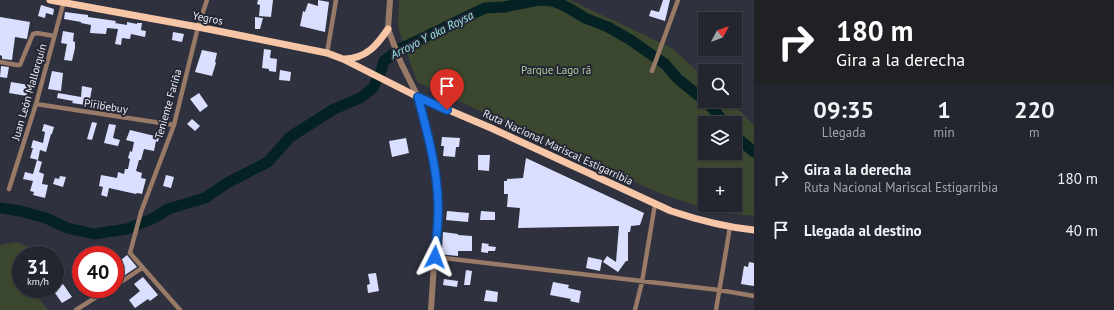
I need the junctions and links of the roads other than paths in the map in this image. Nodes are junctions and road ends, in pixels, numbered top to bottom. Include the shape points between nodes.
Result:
1 (50, 0) edge
2 (207, 0) edge
3 (336, 0) edge
4 (390, 0) edge
5 (678, 0) edge
6 (64, 1) edge
7 (198, 27) junction
8 (388, 29) junction
9 (54, 36) junction
10 (327, 53) junction
11 (343, 58) junction
12 (0, 62) edge
13 (359, 67) joint
14 (652, 71) dead end
15 (418, 97) junction
16 (36, 104) junction
17 (174, 125) junction
18 (9, 189) dead end
19 (655, 204) junction
20 (730, 227) junction
21 (754, 230) edge
22 (435, 257) junction
23 (142, 268) junction
24 (124, 280) edge
25 (642, 282) junction
26 (719, 290) junction
27 (754, 296) edge
28 (95, 298) edge
29 (76, 310) edge
30 (180, 310) edge
31 (431, 310) edge
32 (635, 310) edge
33 (716, 310) edge

1 - 6 main road, Yegros
2 - 7 street, Teniente Fariña
3 - 10 street
4 - 8 street
5 - 14 street
6 - 7 main road, Yegros
6 - 9 street, Juan León Mallorquín
7 - 10 main road, Yegros
7 - 17 street, Teniente Fariña
8 - 11 main road via 378,43 362,56
8 - 15 street
9 - 12 street via 33,34 20,65
9 - 16 street, Juan León Mallorquín
10 - 11 main road, Yegros
11 - 13 main road, Yegros
13 - 15 main road, Ruta Nacional Mariscal Estigarribia
15 - 19 main road, Ruta Nacional Mariscal Estigarribia
15 - 22 street via 435,174 438,203
16 - 17 street, Piribebuy
16 - 18 street, Juan León Mallorquín
17 - 23 street, Teniente Fariña via 141,212 130,252
19 - 20 main road, Ruta Nacional Mariscal Estigarribia via 698,220
19 - 25 street
20 - 21 main road, Ruta Nacional Mariscal Estigarribia
20 - 26 street
22 - 25 street
22 - 31 street
23 - 24 street
23 - 30 street, Teniente Fariña
25 - 26 street
25 - 32 street
26 - 27 street
26 - 33 street
28 - 29 street

